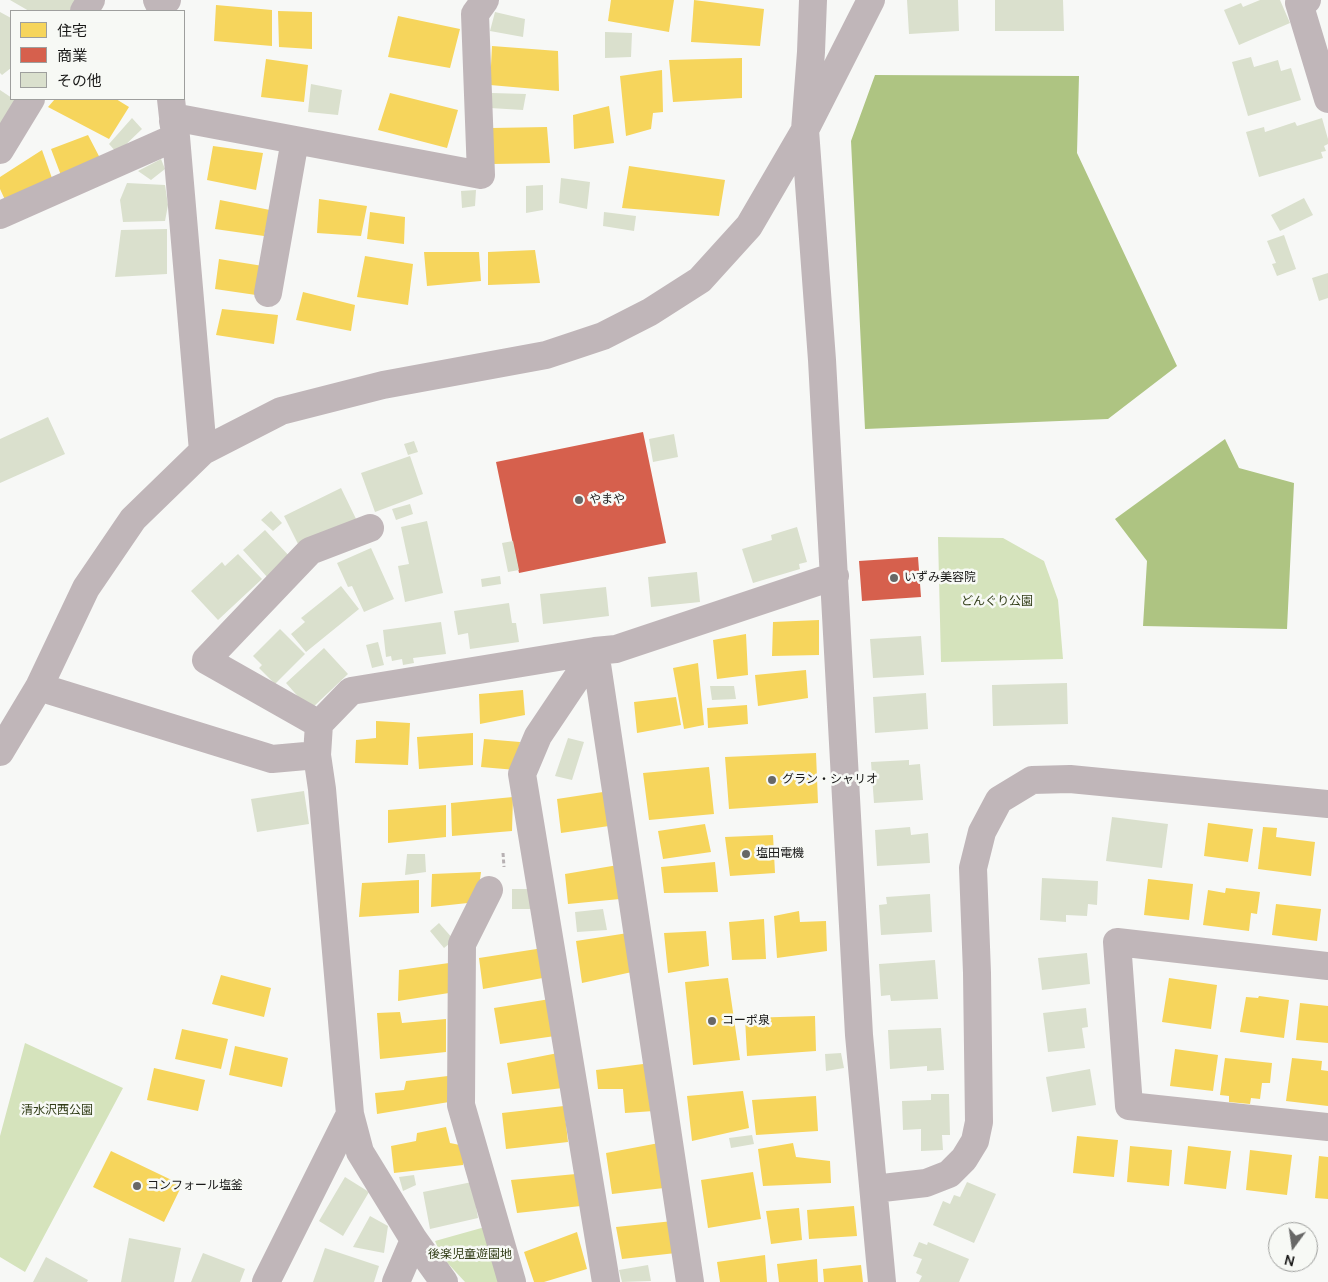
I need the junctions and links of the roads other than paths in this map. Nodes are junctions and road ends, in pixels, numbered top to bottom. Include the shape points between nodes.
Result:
1 (485, 0) edge
2 (813, 0) edge
3 (872, 0) edge
4 (1307, 0) edge
5 (1328, 99) edge
6 (30, 100) edge
7 (173, 118) edge
8 (805, 130) junction
9 (295, 140) junction
10 (0, 150) edge
11 (0, 215) edge
12 (268, 293) dead end
13 (203, 451) junction
14 (370, 528) dead end
15 (835, 576) junction
16 (595, 651) junction
17 (39, 688) junction
18 (319, 724) junction
19 (0, 752) edge
20 (316, 755) junction
21 (1328, 804) edge
22 (489, 890) dead end
23 (1328, 966) edge
24 (350, 1114) junction
25 (1328, 1127) edge
26 (874, 1189) junction
27 (414, 1240) junction
28 (266, 1282) edge
29 (396, 1282) edge
30 (444, 1282) edge
31 (512, 1282) edge
32 (606, 1282) edge
33 (690, 1282) edge
34 (882, 1282) edge

1 - 9 street via 475,14 481,175
2 - 8 street
3 - 8 street
4 - 5 street via 1298,3
6 - 10 street
7 - 9 street
7 - 11 street
7 - 13 street
8 - 13 street via 749,226 700,280 650,312 603,336 546,356 383,385 281,411
8 - 15 street
9 - 12 street
13 - 17 street via 133,519 86,588
14 - 18 street via 310,551 206,660
15 - 16 street via 616,649
15 - 26 street via 858,1035
16 - 18 street via 351,691
16 - 32 street via 538,736 522,774
16 - 33 street
17 - 19 street
17 - 20 street via 272,759
18 - 20 street
20 - 24 street via 322,789
21 - 26 street via 1070,779 1032,780 999,800 982,832 973,868 979,1122 975,1141 949,1174 926,1183
22 - 31 street via 462,944 461,1105
23 - 25 street via 1117,942 1129,1106
24 - 27 street via 360,1152
24 - 28 street
26 - 34 street
27 - 29 street
27 - 30 street

